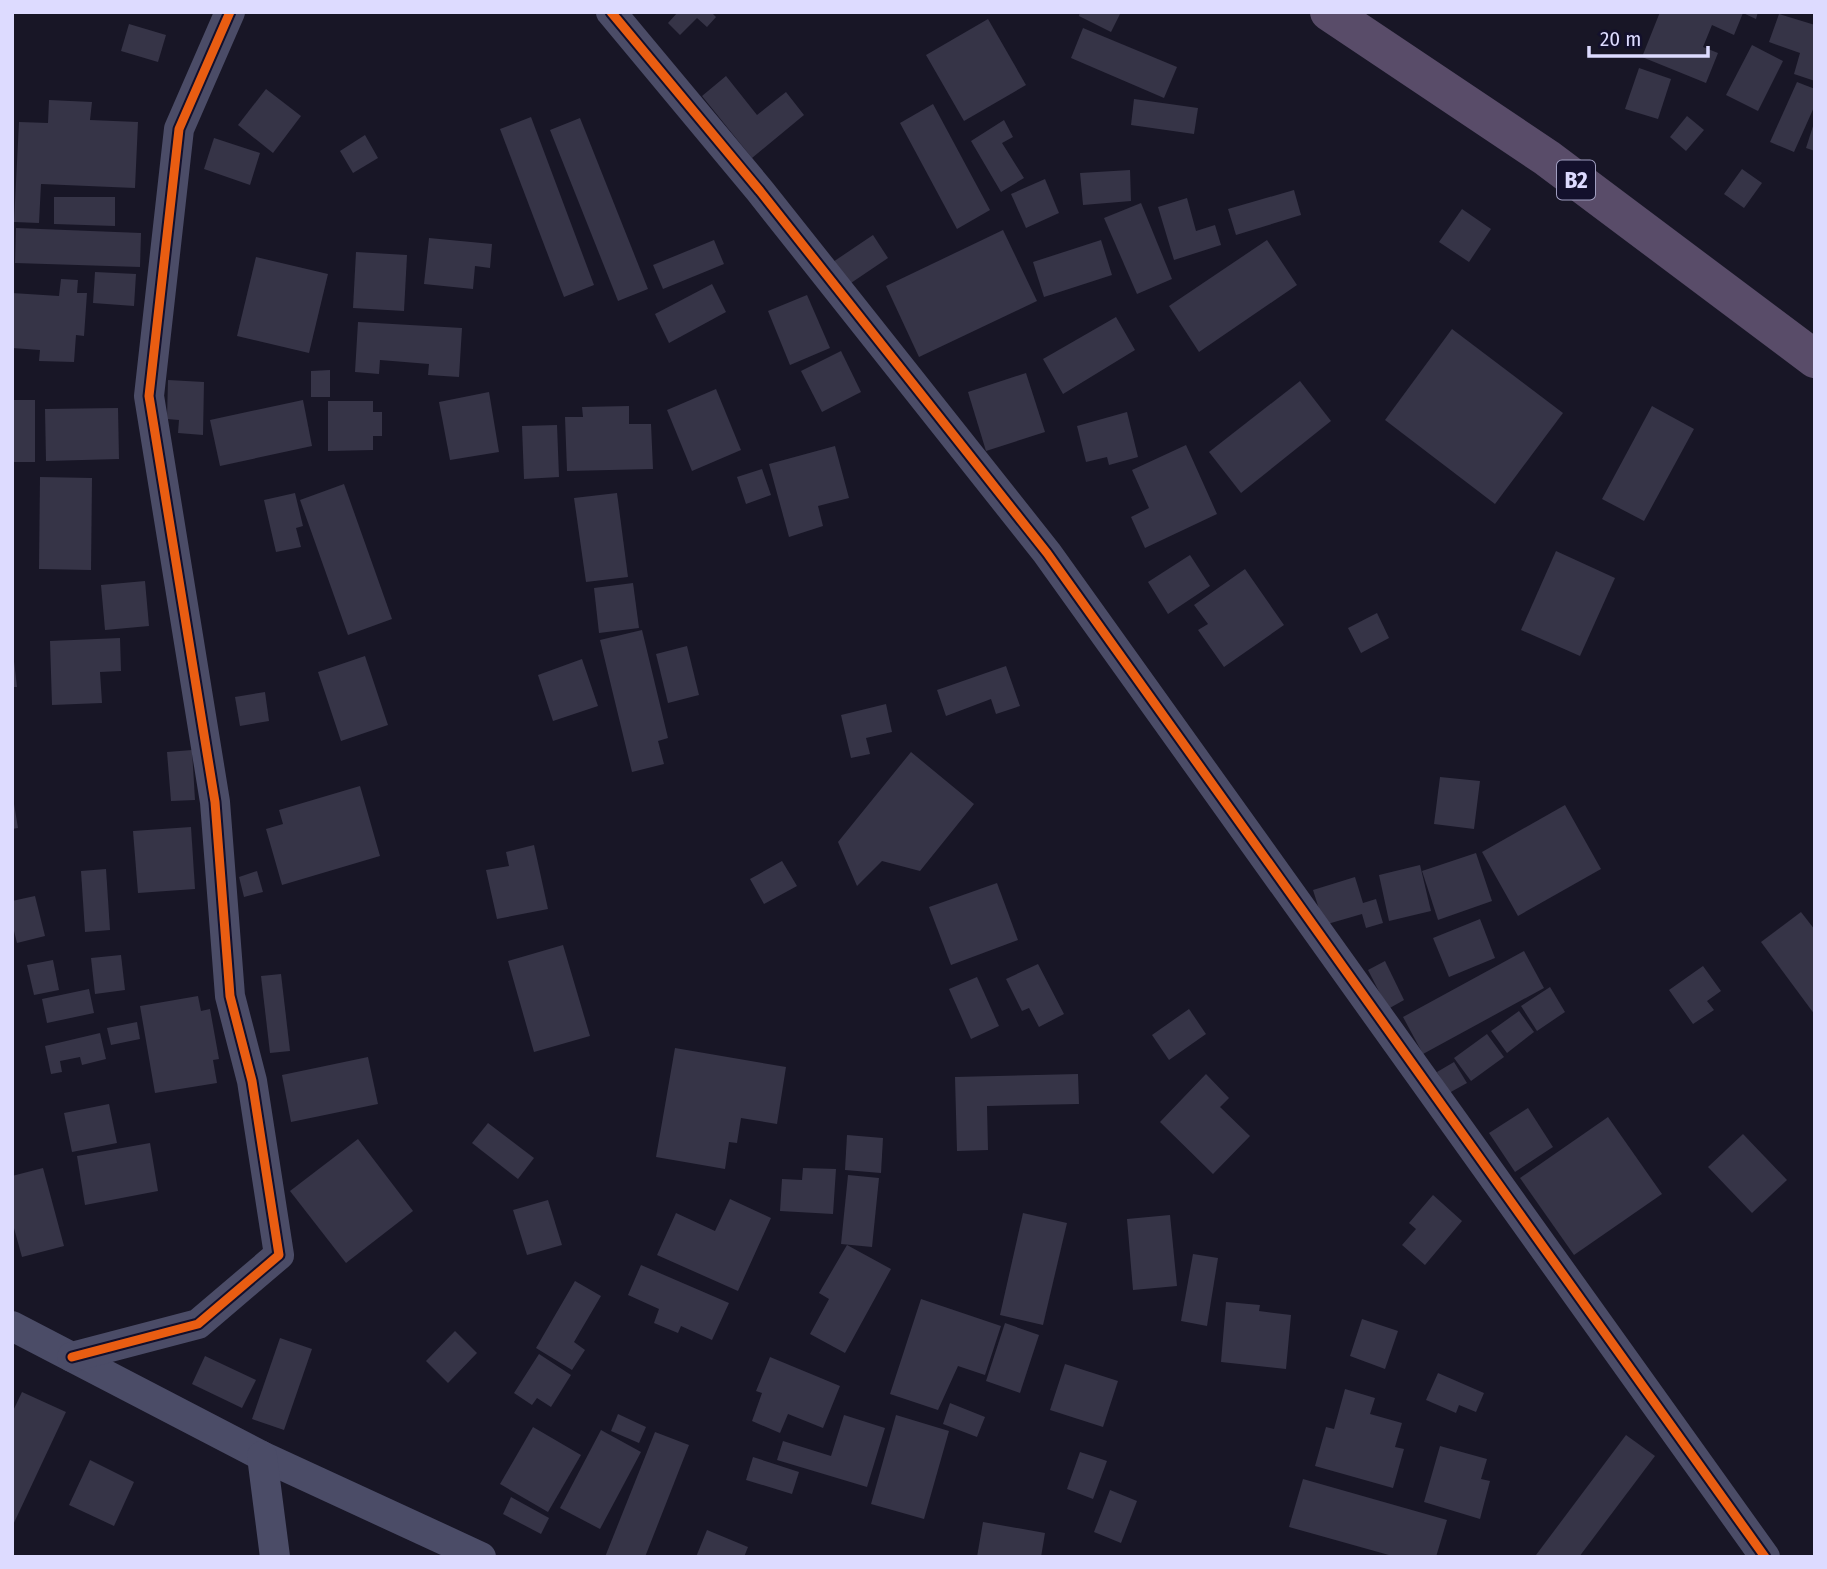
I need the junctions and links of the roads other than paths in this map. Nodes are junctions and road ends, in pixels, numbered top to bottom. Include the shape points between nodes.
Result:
1 (230, 12) edge
2 (611, 12) edge
3 (1329, 12) edge
4 (1815, 359) edge
5 (12, 1326) edge
6 (72, 1357) junction
7 (262, 1456) junction
8 (275, 1557) edge
9 (481, 1557) edge
10 (1765, 1557) edge

1 - 6 street via 179,129 149,396 215,802 230,996 252,1081 279,1255 198,1324
2 - 10 street via 760,191 1047,553
3 - 4 highway, B2 via 1547,158
5 - 6 street
6 - 7 street
7 - 8 street
7 - 9 street

